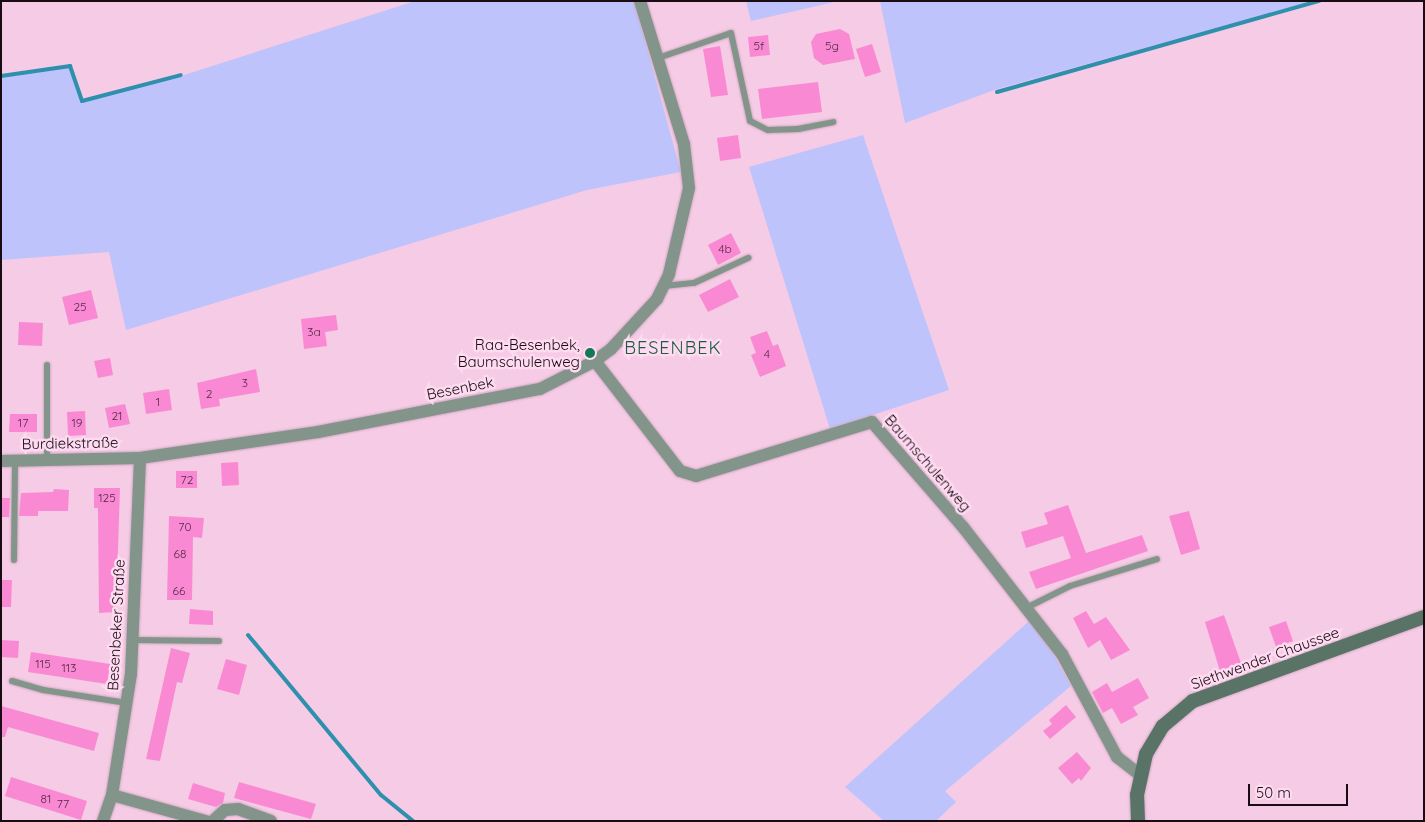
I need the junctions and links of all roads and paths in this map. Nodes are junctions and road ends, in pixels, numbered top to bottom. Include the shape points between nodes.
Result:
1 (640, 1) edge
2 (658, 58) junction
3 (833, 122) dead end
4 (748, 258) dead end
5 (664, 286) junction
6 (595, 361) junction
7 (47, 364) dead end
8 (140, 458) junction
9 (47, 460) junction
10 (1, 461) edge
11 (15, 461) junction
12 (1157, 559) dead end
13 (14, 560) dead end
14 (1026, 608) junction
15 (1424, 617) edge
16 (133, 640) junction
17 (218, 641) dead end
18 (12, 681) dead end
19 (127, 703) junction
20 (1139, 774) junction
21 (112, 795) junction
22 (103, 821) edge
23 (206, 821) edge
24 (213, 821) edge
25 (271, 821) edge
26 (1138, 821) edge

1 - 2 street, Besenbek
2 - 3 lane via 731,33 750,122 768,130 798,129
2 - 5 street, Besenbek via 684,144 689,188 682,227
4 - 5 lane via 694,283
5 - 6 street, Besenbek via 641,319
6 - 8 street, Besenbek via 540,390 318,432
6 - 14 street, Baumschulenweg via 680,471 696,476 872,422 963,527
7 - 9 lane
8 - 9 street, Burdiekstraße
8 - 16 street, Besenbeker Straße
9 - 11 street, Burdiekstraße
10 - 11 street, Burdiekstraße
11 - 13 lane
12 - 14 lane via 1070,586
14 - 20 street, Baumschulenweg via 1062,654 1118,757
15 - 20 main road, Siethwender Chaussee via 1193,701 1163,726 1146,754
16 - 17 lane
16 - 19 street, Besenbeker Straße
18 - 19 lane via 43,690
19 - 21 street, Besenbeker Straße
20 - 26 main road, Siethwender Chaussee
21 - 22 street, Besenbeker Straße
21 - 23 street
24 - 25 street via 226,810 238,809

